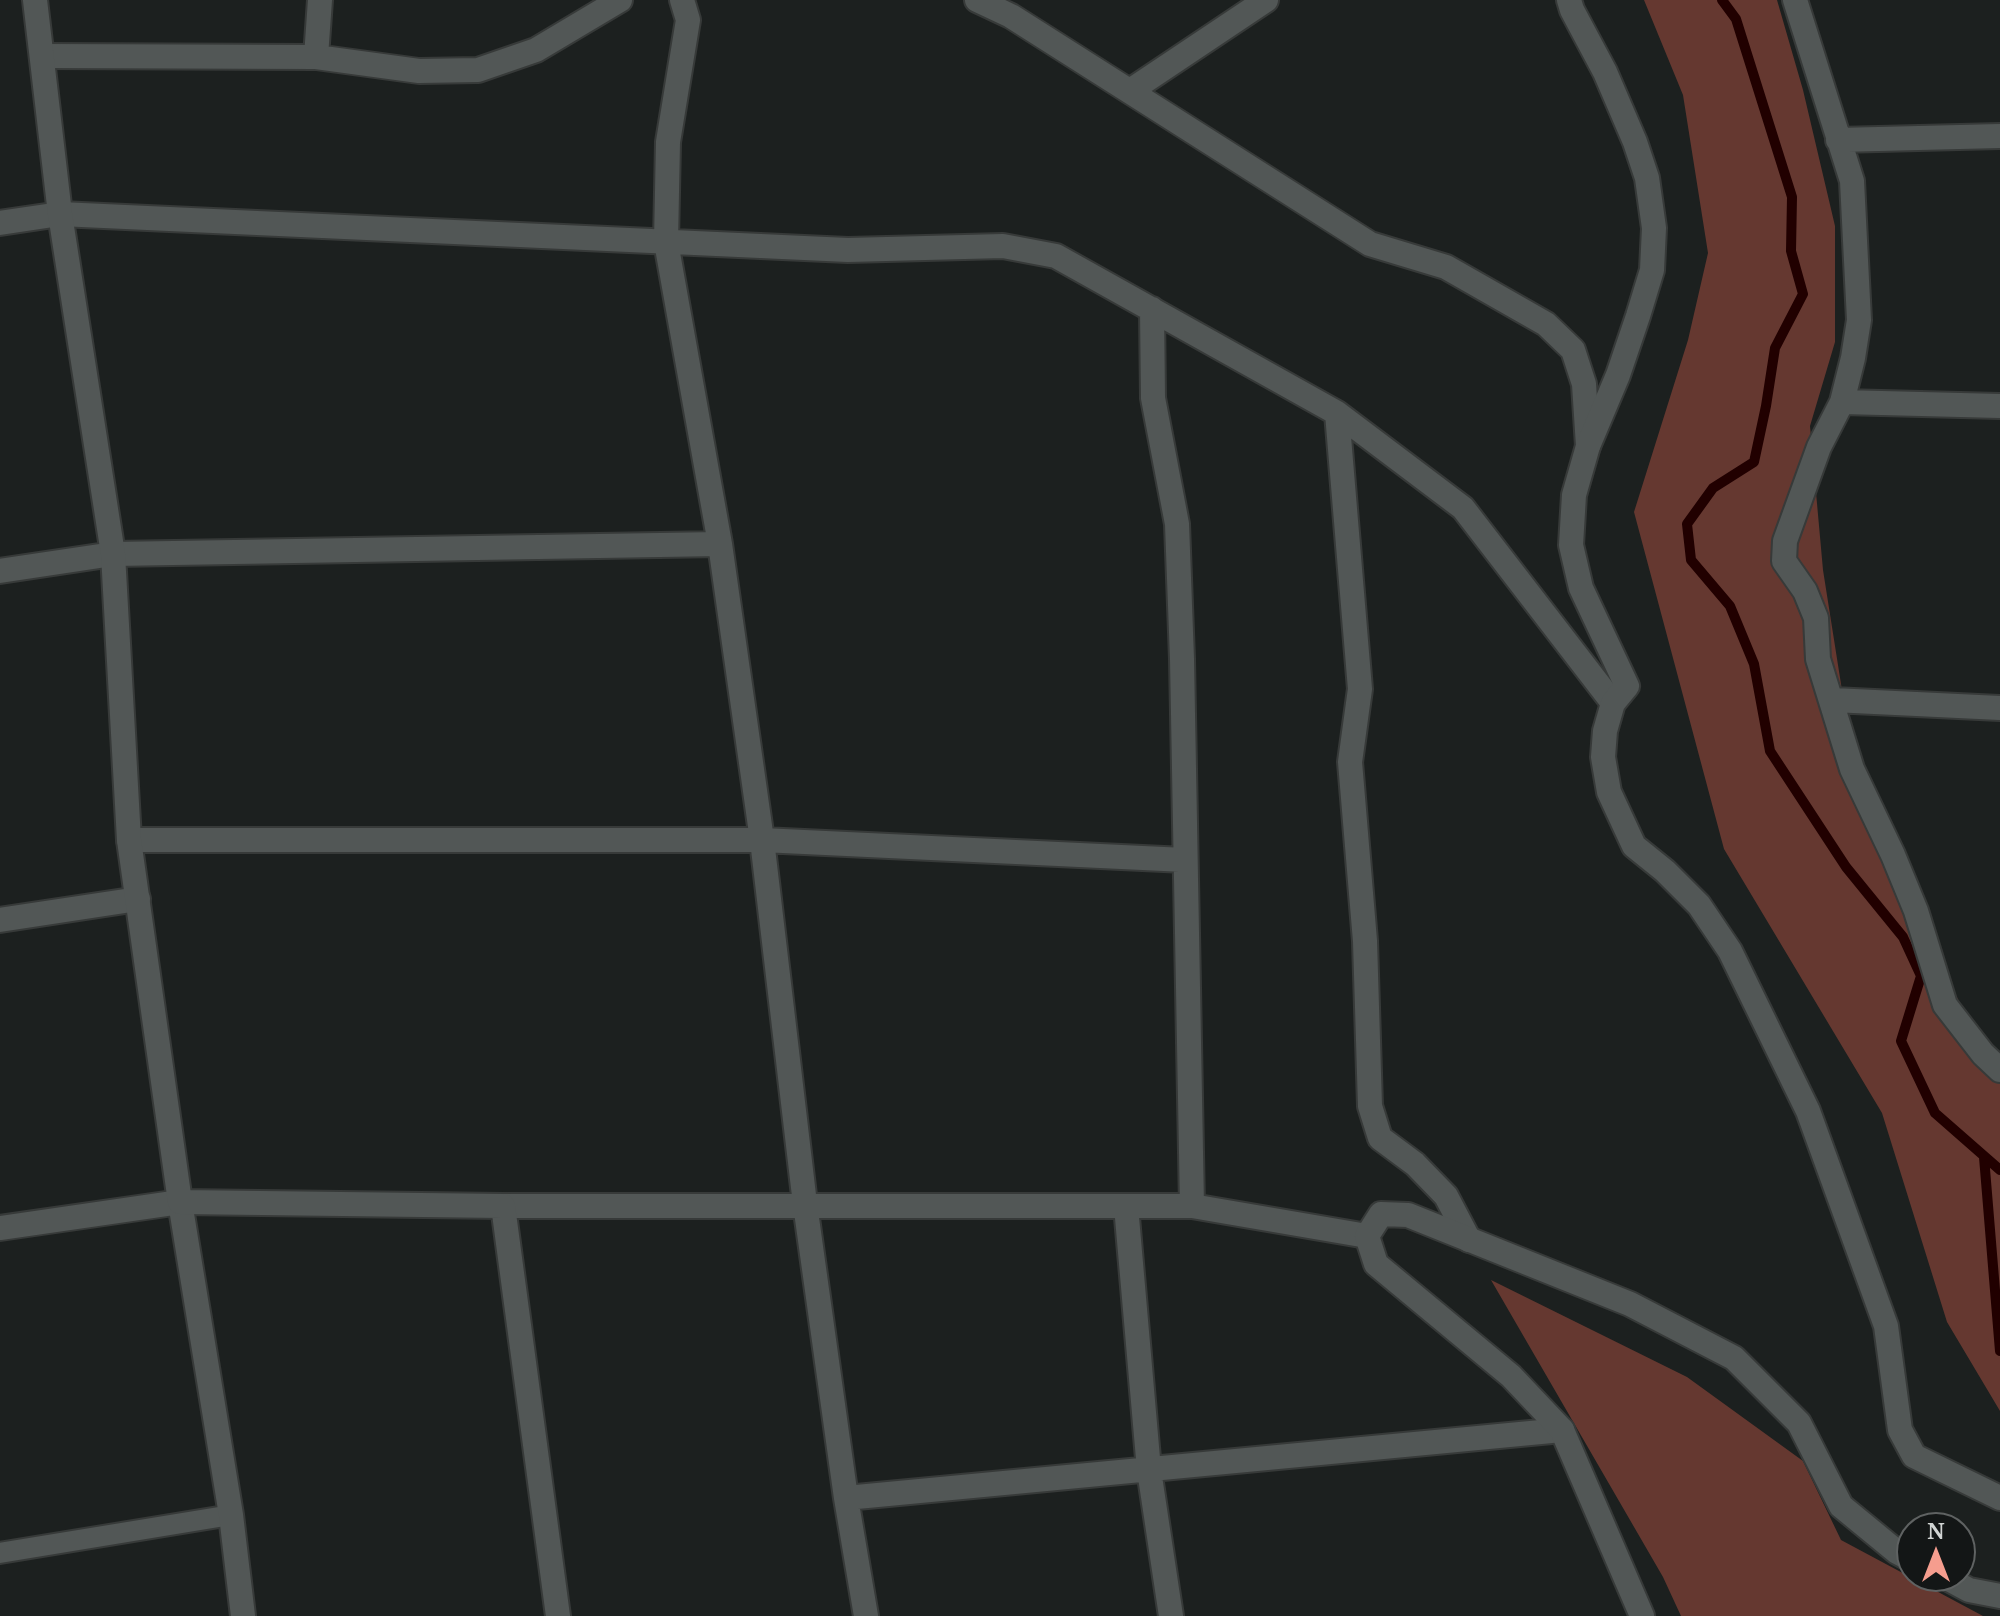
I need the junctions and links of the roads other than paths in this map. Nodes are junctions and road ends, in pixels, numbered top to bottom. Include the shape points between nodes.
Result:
1 (35, 0) edge
2 (320, 0) edge
3 (620, 0) edge
4 (682, 0) edge
5 (977, 0) edge
6 (1266, 0) edge
7 (1569, 0) edge
8 (1795, 0) edge
9 (42, 56) junction
10 (316, 57) junction
11 (1130, 91) junction
12 (2000, 136) edge
13 (1838, 140) junction
14 (60, 214) junction
15 (0, 223) edge
16 (666, 242) junction
17 (1152, 309) junction
18 (1842, 402) junction
19 (2000, 406) edge
20 (1337, 413) junction
21 (1588, 446) junction
22 (720, 544) junction
23 (113, 554) junction
24 (0, 571) edge
25 (1833, 700) junction
26 (1613, 703) junction
27 (2000, 708) edge
28 (129, 840) junction
29 (762, 840) junction
30 (1185, 860) junction
31 (138, 899) junction
32 (0, 920) edge
33 (2000, 1070) edge
34 (180, 1202) junction
35 (805, 1204) junction
36 (503, 1206) junction
37 (1126, 1206) junction
38 (1192, 1206) junction
39 (0, 1228) edge
40 (1367, 1236) junction
41 (1469, 1240) junction
42 (1562, 1430) junction
43 (1149, 1470) junction
44 (846, 1498) junction
45 (2000, 1498) edge
46 (231, 1515) junction
47 (1896, 1551) edge
48 (0, 1553) edge
49 (1976, 1591) edge
50 (2000, 1596) edge
51 (243, 1616) edge
52 (558, 1616) edge
53 (866, 1616) edge
54 (1171, 1616) edge
55 (1642, 1616) edge

1 - 9 street
2 - 10 street
3 - 10 street via 536,50 478,70 419,71
4 - 16 street via 688,20 668,142
5 - 11 street
6 - 11 street
7 - 21 street via 1635,142 1654,228 1652,270
8 - 13 street
9 - 10 street
9 - 14 street
11 - 21 street via 1370,244 1446,267 1546,324 1573,350 1584,384
12 - 13 street
13 - 18 street via 1852,181 1859,307
14 - 15 street
14 - 16 street
14 - 23 street
16 - 17 street via 848,250 1003,246 1056,256
16 - 22 street
17 - 20 street
17 - 30 street via 1153,398 1177,524
18 - 19 street
18 - 25 street via 1819,447 1785,541 1784,561 1816,618 1818,659
20 - 26 street via 1463,508
20 - 41 street via 1360,689 1350,762 1365,941 1370,1106 1380,1138 1446,1196
21 - 26 street via 1574,495 1571,545 1581,588 1627,686
22 - 23 street
22 - 29 street
23 - 24 street
23 - 28 street
25 - 27 street
25 - 33 street via 1852,769 1916,911 1945,1005
26 - 45 street via 1603,757 1609,792 1634,846 1699,905 1730,951 1808,1111 1886,1326 1900,1430 1914,1456
28 - 29 street
28 - 31 street
29 - 30 street
29 - 35 street
30 - 38 street
31 - 32 street
31 - 34 street
34 - 36 street
34 - 39 street
34 - 46 street
35 - 36 street
35 - 37 street
35 - 44 street
36 - 52 street
37 - 38 street
37 - 43 street
38 - 40 street
40 - 41 street via 1381,1214 1408,1215
40 - 42 street via 1376,1264 1511,1376
41 - 47 street via 1630,1304 1734,1358 1799,1423 1841,1506
42 - 43 street
42 - 55 street
43 - 44 street
43 - 54 street
44 - 53 street
46 - 48 lane
46 - 51 street
49 - 50 street

